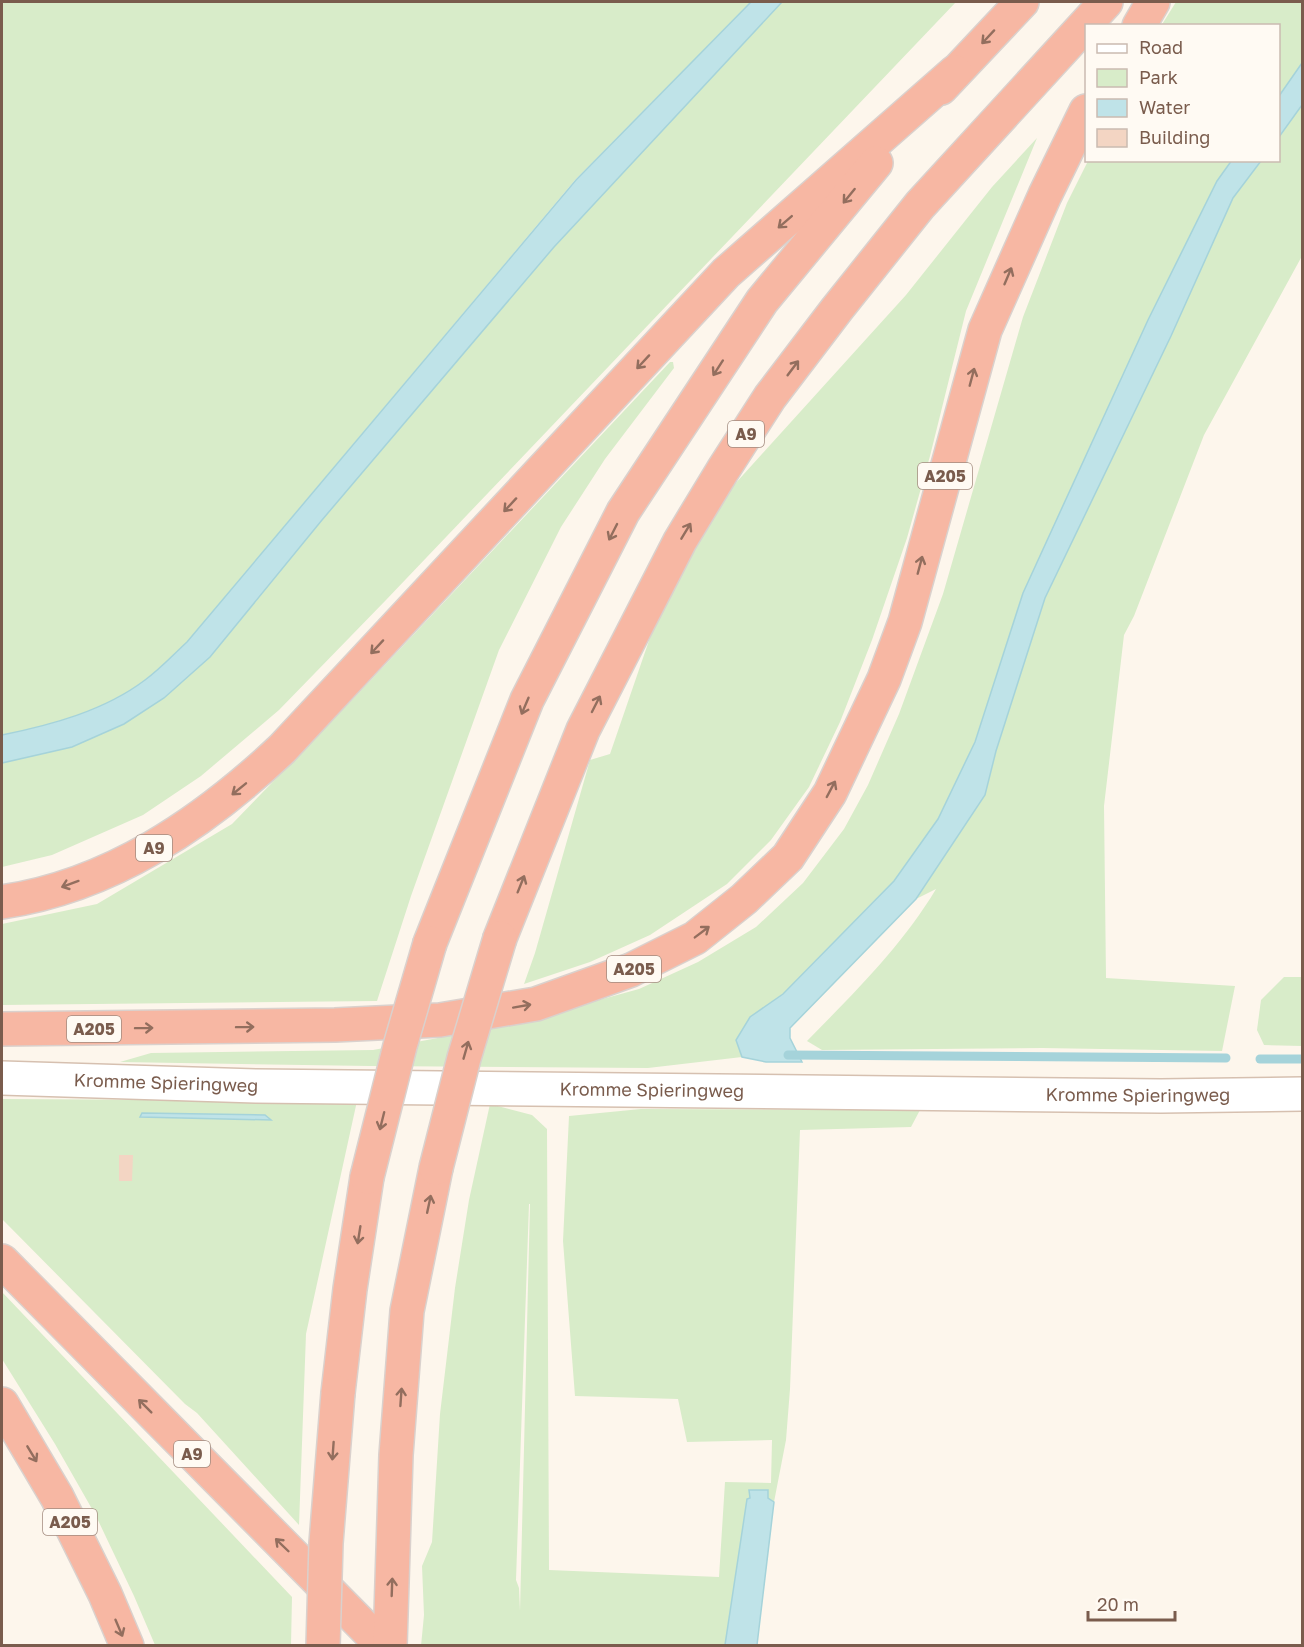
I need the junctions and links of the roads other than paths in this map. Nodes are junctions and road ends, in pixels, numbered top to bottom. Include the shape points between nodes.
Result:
1 (1022, 2) edge
2 (1106, 2) edge
3 (1154, 2) edge
4 (1086, 24) edge
5 (1140, 24) edge
6 (1085, 25) edge
7 (955, 72) junction
8 (1085, 113) edge
9 (2, 902) edge
10 (2, 1029) edge
11 (2, 1078) edge
12 (1302, 1094) edge
13 (2, 1261) edge
14 (2, 1404) edge
15 (127, 1646) edge
16 (323, 1646) edge
17 (383, 1646) edge
18 (390, 1646) edge

1 -> 7 highway, A9
4 -> 2 highway, A9, bridge
3 - 5 highway
18 -> 6 highway, A9, bridge via 396,1455 407,1311 436,1168 500,938 583,730 680,541 777,388 920,205
7 -> 9 highway, A9 via 726,273 290,741 243,786 156,847 104,872
7 -> 16 highway, A9, bridge via 762,302 623,512 527,700 430,943 367,1177 338,1393 326,1543
10 -> 8 highway, A205 via 428,1021 536,1004 631,970 695,938 744,899 788,856 830,793 884,679 905,622 985,330
11 - 12 street, Kromme Spieringweg via 268,1086 1161,1096
17 -> 13 highway, A9
14 -> 15 highway, A205 via 57,1497

